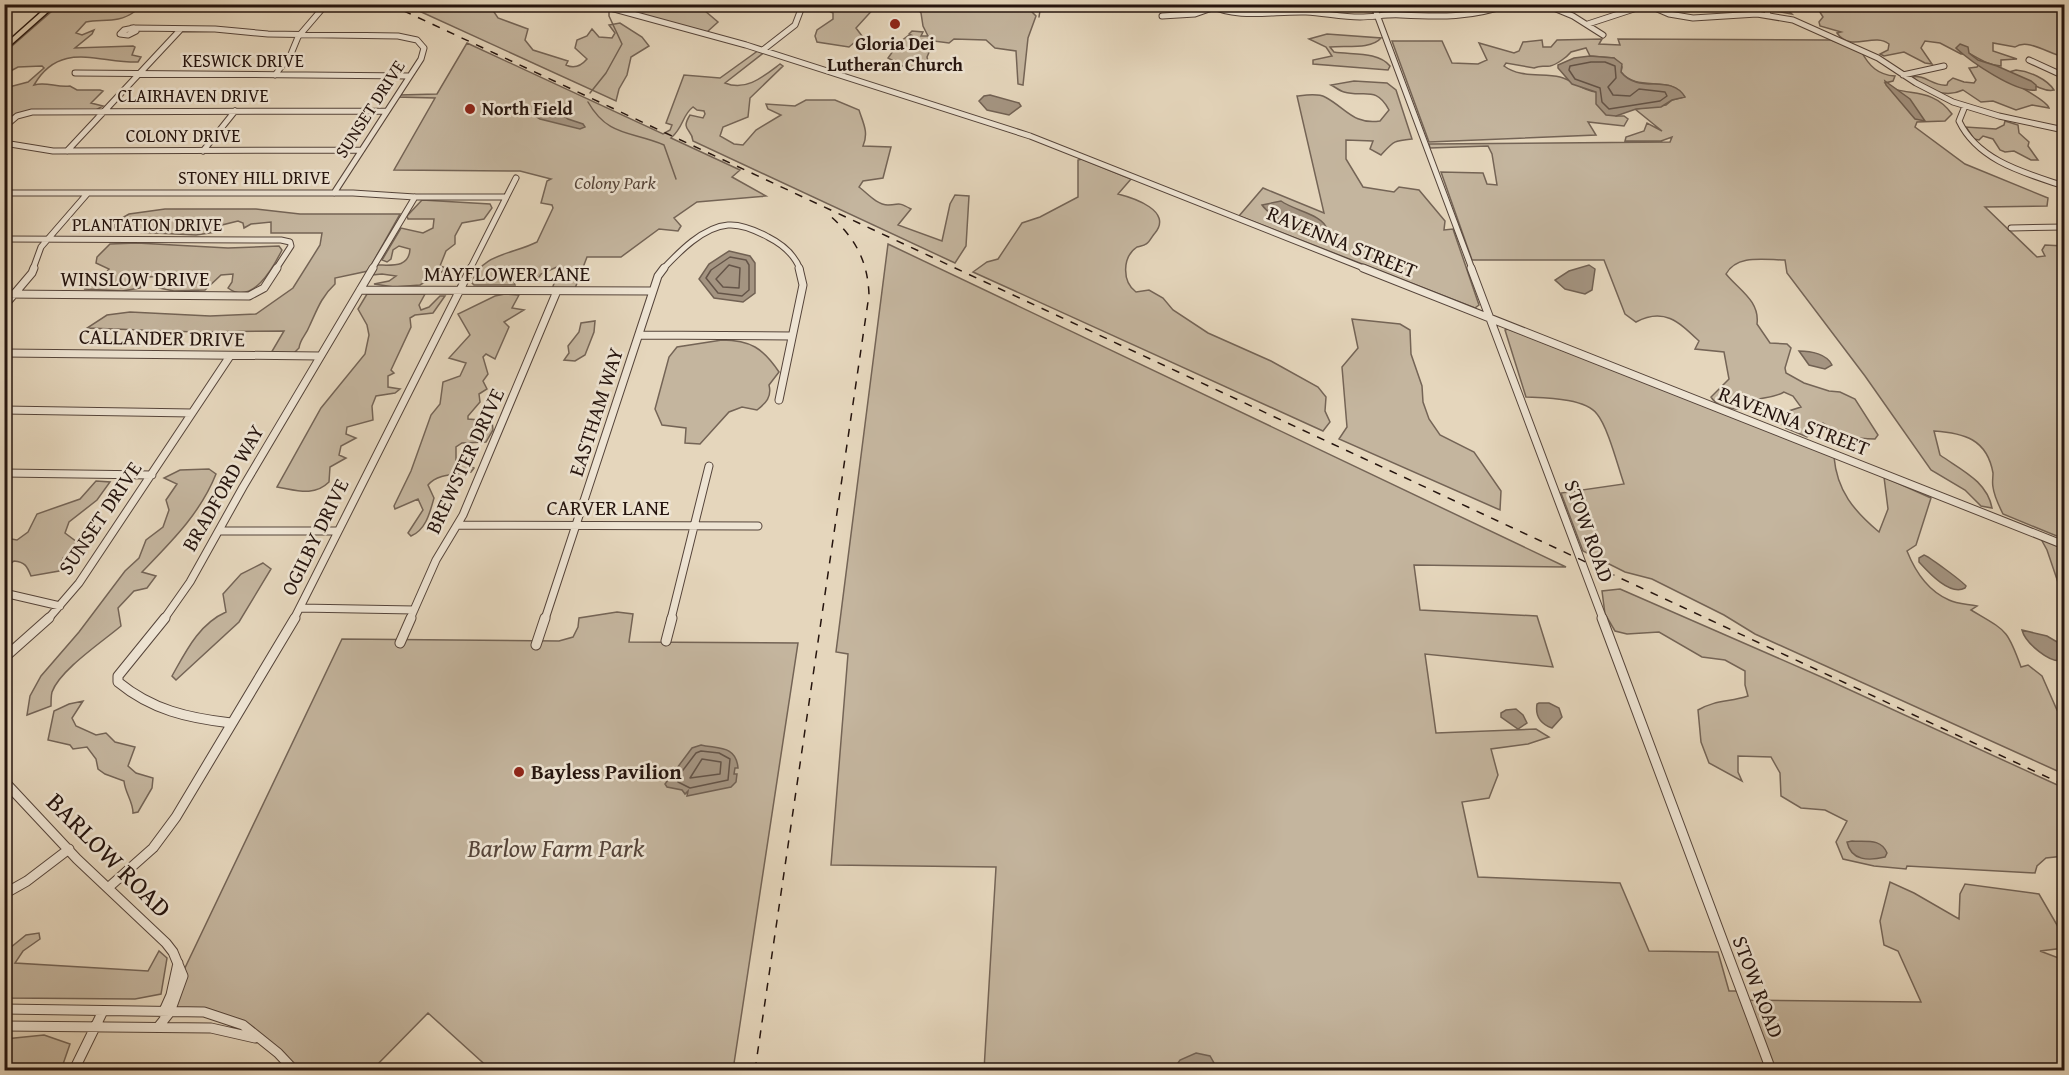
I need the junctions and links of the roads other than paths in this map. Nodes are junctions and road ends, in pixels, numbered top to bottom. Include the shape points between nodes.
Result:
1 (54, 4) edge
2 (321, 4) edge
3 (596, 4) edge
4 (803, 4) edge
5 (1207, 4) edge
6 (1373, 4) edge
7 (1509, 4) edge
8 (1544, 4) edge
9 (1766, 4) edge
10 (1649, 5) edge
11 (1212, 8) junction
12 (1162, 15) dead end
13 (1768, 15) junction
14 (1378, 17) junction
15 (1588, 24) junction
16 (132, 28) dead end
17 (181, 29) junction
18 (299, 35) junction
19 (1603, 35) dead end
20 (4, 49) edge
21 (763, 50) junction
22 (2030, 60) dead end
23 (1944, 66) dead end
24 (75, 73) dead end
25 (139, 74) junction
26 (275, 75) junction
27 (410, 75) junction
28 (1903, 75) junction
29 (2064, 76) edge
30 (1965, 106) junction
31 (104, 111) junction
32 (234, 111) junction
33 (387, 111) junction
34 (4, 127) edge
35 (2064, 130) edge
36 (4, 143) edge
37 (362, 150) junction
38 (67, 151) junction
39 (203, 151) junction
40 (516, 178) dead end
41 (2064, 186) edge
42 (4, 193) edge
43 (334, 193) junction
44 (87, 194) junction
45 (2064, 194) edge
46 (415, 197) junction
47 (504, 197) junction
48 (2064, 210) edge
49 (2064, 227) edge
50 (2012, 228) dead end
51 (4, 238) edge
52 (48, 239) junction
53 (264, 288) joint
54 (360, 290) junction
55 (459, 290) junction
56 (557, 291) junction
57 (653, 291) junction
58 (4, 294) edge
59 (15, 294) junction
60 (4, 306) edge
61 (1491, 319) junction
62 (639, 335) junction
63 (792, 336) junction
64 (4, 353) edge
65 (230, 356) junction
66 (320, 356) junction
67 (779, 400) dead end
68 (4, 410) edge
69 (192, 412) junction
70 (709, 466) dead end
71 (4, 473) edge
72 (152, 475) junction
73 (458, 525) junction
74 (576, 525) junction
75 (693, 526) junction
76 (758, 526) dead end
77 (220, 531) junction
78 (338, 531) junction
79 (2064, 545) edge
80 (4, 593) edge
81 (60, 606) junction
82 (300, 609) junction
83 (414, 610) junction
84 (666, 641) dead end
85 (400, 643) dead end
86 (536, 645) dead end
87 (4, 658) edge
88 (231, 723) junction
89 (4, 781) edge
90 (69, 849) junction
91 (109, 887) junction
92 (4, 894) edge
93 (4, 1009) edge
94 (103, 1011) junction
95 (167, 1011) junction
96 (4, 1026) edge
97 (159, 1026) junction
98 (95, 1028) junction
99 (259, 1040) junction
100 (74, 1071) edge
101 (294, 1071) edge
102 (1771, 1071) edge

1 - 20 main road
2 - 18 street via 320,11
3 - 21 street, RAVENNA STREET
4 - 21 street via 795,25
5 - 11 street
6 - 14 street, STOW ROAD
7 - 14 street via 1474,15 1400,20
8 - 15 street
9 - 13 street
10 - 13 street via 1693,18
10 - 15 street
11 - 12 street via 1195,14
11 - 14 street via 1247,15 1302,12
13 - 28 street via 1809,26 1878,58
14 - 61 street, STOW ROAD
15 - 19 street
16 - 17 street, SUNSET DRIVE
17 - 18 street, SUNSET DRIVE
17 - 25 street
18 - 26 street
18 - 27 street, SUNSET DRIVE via 414,39 422,44 424,52
21 - 61 street, RAVENNA STREET via 1030,136
22 - 29 street
23 - 28 street
24 - 25 street, KESWICK DRIVE
25 - 26 street, KESWICK DRIVE
25 - 31 street
26 - 27 street, KESWICK DRIVE
27 - 33 street, SUNSET DRIVE
28 - 30 street
30 - 35 street
30 - 41 street via 1959,121 1976,146 2011,166
31 - 32 street, CLAIRHAVEN DRIVE
31 - 34 street, CLAIRHAVEN DRIVE via 28,112
31 - 38 street
32 - 33 street, CLAIRHAVEN DRIVE
32 - 39 street
33 - 37 street, SUNSET DRIVE
36 - 38 street, COLONY DRIVE
37 - 39 street, COLONY DRIVE
37 - 43 street, SUNSET DRIVE
38 - 39 street, COLONY DRIVE
40 - 47 street, OGILBY DRIVE
42 - 44 street, STONEY HILL DRIVE
43 - 44 street, STONEY HILL DRIVE
43 - 46 street, STONEY HILL DRIVE
44 - 52 street
45 - 48 street
46 - 47 street, STONEY HILL DRIVE
46 - 54 street, BRADFORD WAY
47 - 55 street, OGILBY DRIVE
49 - 50 street
51 - 52 street, PLANTATION DRIVE
52 - 53 street, PLANTATION DRIVE via 290,242 290,249
52 - 59 street via 32,273
53 - 59 street, WINSLOW DRIVE via 249,296
54 - 55 street, MAYFLOWER LANE
54 - 66 street, BRADFORD WAY
55 - 56 street, MAYFLOWER LANE
55 - 78 street, OGILBY DRIVE
56 - 57 street, MAYFLOWER LANE
56 - 73 street, BREWSTER DRIVE
57 - 62 street, EASTHAM WAY
57 - 63 street, EASTHAM WAY via 670,260 710,232 730,225 752,230 777,241 801,270 803,285
58 - 59 street, WINSLOW DRIVE
59 - 60 street
61 - 79 street, RAVENNA STREET
61 - 102 street, STOW ROAD
62 - 63 street
62 - 74 street, EASTHAM WAY
63 - 67 street
64 - 65 street, CALLANDER DRIVE
65 - 66 street, CALLANDER DRIVE
65 - 69 street, SUNSET DRIVE
66 - 77 street, BRADFORD WAY
68 - 69 street
69 - 72 street, SUNSET DRIVE
70 - 75 street
71 - 72 street
72 - 81 street, SUNSET DRIVE via 90,569
73 - 74 street, CARVER LANE
73 - 83 street, BREWSTER DRIVE via 436,560
74 - 75 street, CARVER LANE
74 - 86 street, EASTHAM WAY
75 - 76 street, CARVER LANE
75 - 84 street
77 - 78 street
77 - 88 street, BRADFORD WAY via 178,602 117,679 160,711
78 - 82 street, OGILBY DRIVE
80 - 81 street
81 - 87 street, SUNSET DRIVE
82 - 83 street
82 - 88 street, OGILBY DRIVE
83 - 85 street, BREWSTER DRIVE
88 - 91 street, OGILBY DRIVE via 164,834
89 - 90 street, BARLOW ROAD
90 - 91 street, BARLOW ROAD
90 - 92 street
91 - 95 street, BARLOW ROAD via 166,943 178,963 183,976
93 - 94 street
94 - 95 street
94 - 98 street
95 - 97 street, BARLOW ROAD
95 - 99 street via 204,1012 231,1019
96 - 98 street
97 - 98 street
97 - 99 street via 212,1028
98 - 100 street
99 - 101 street

